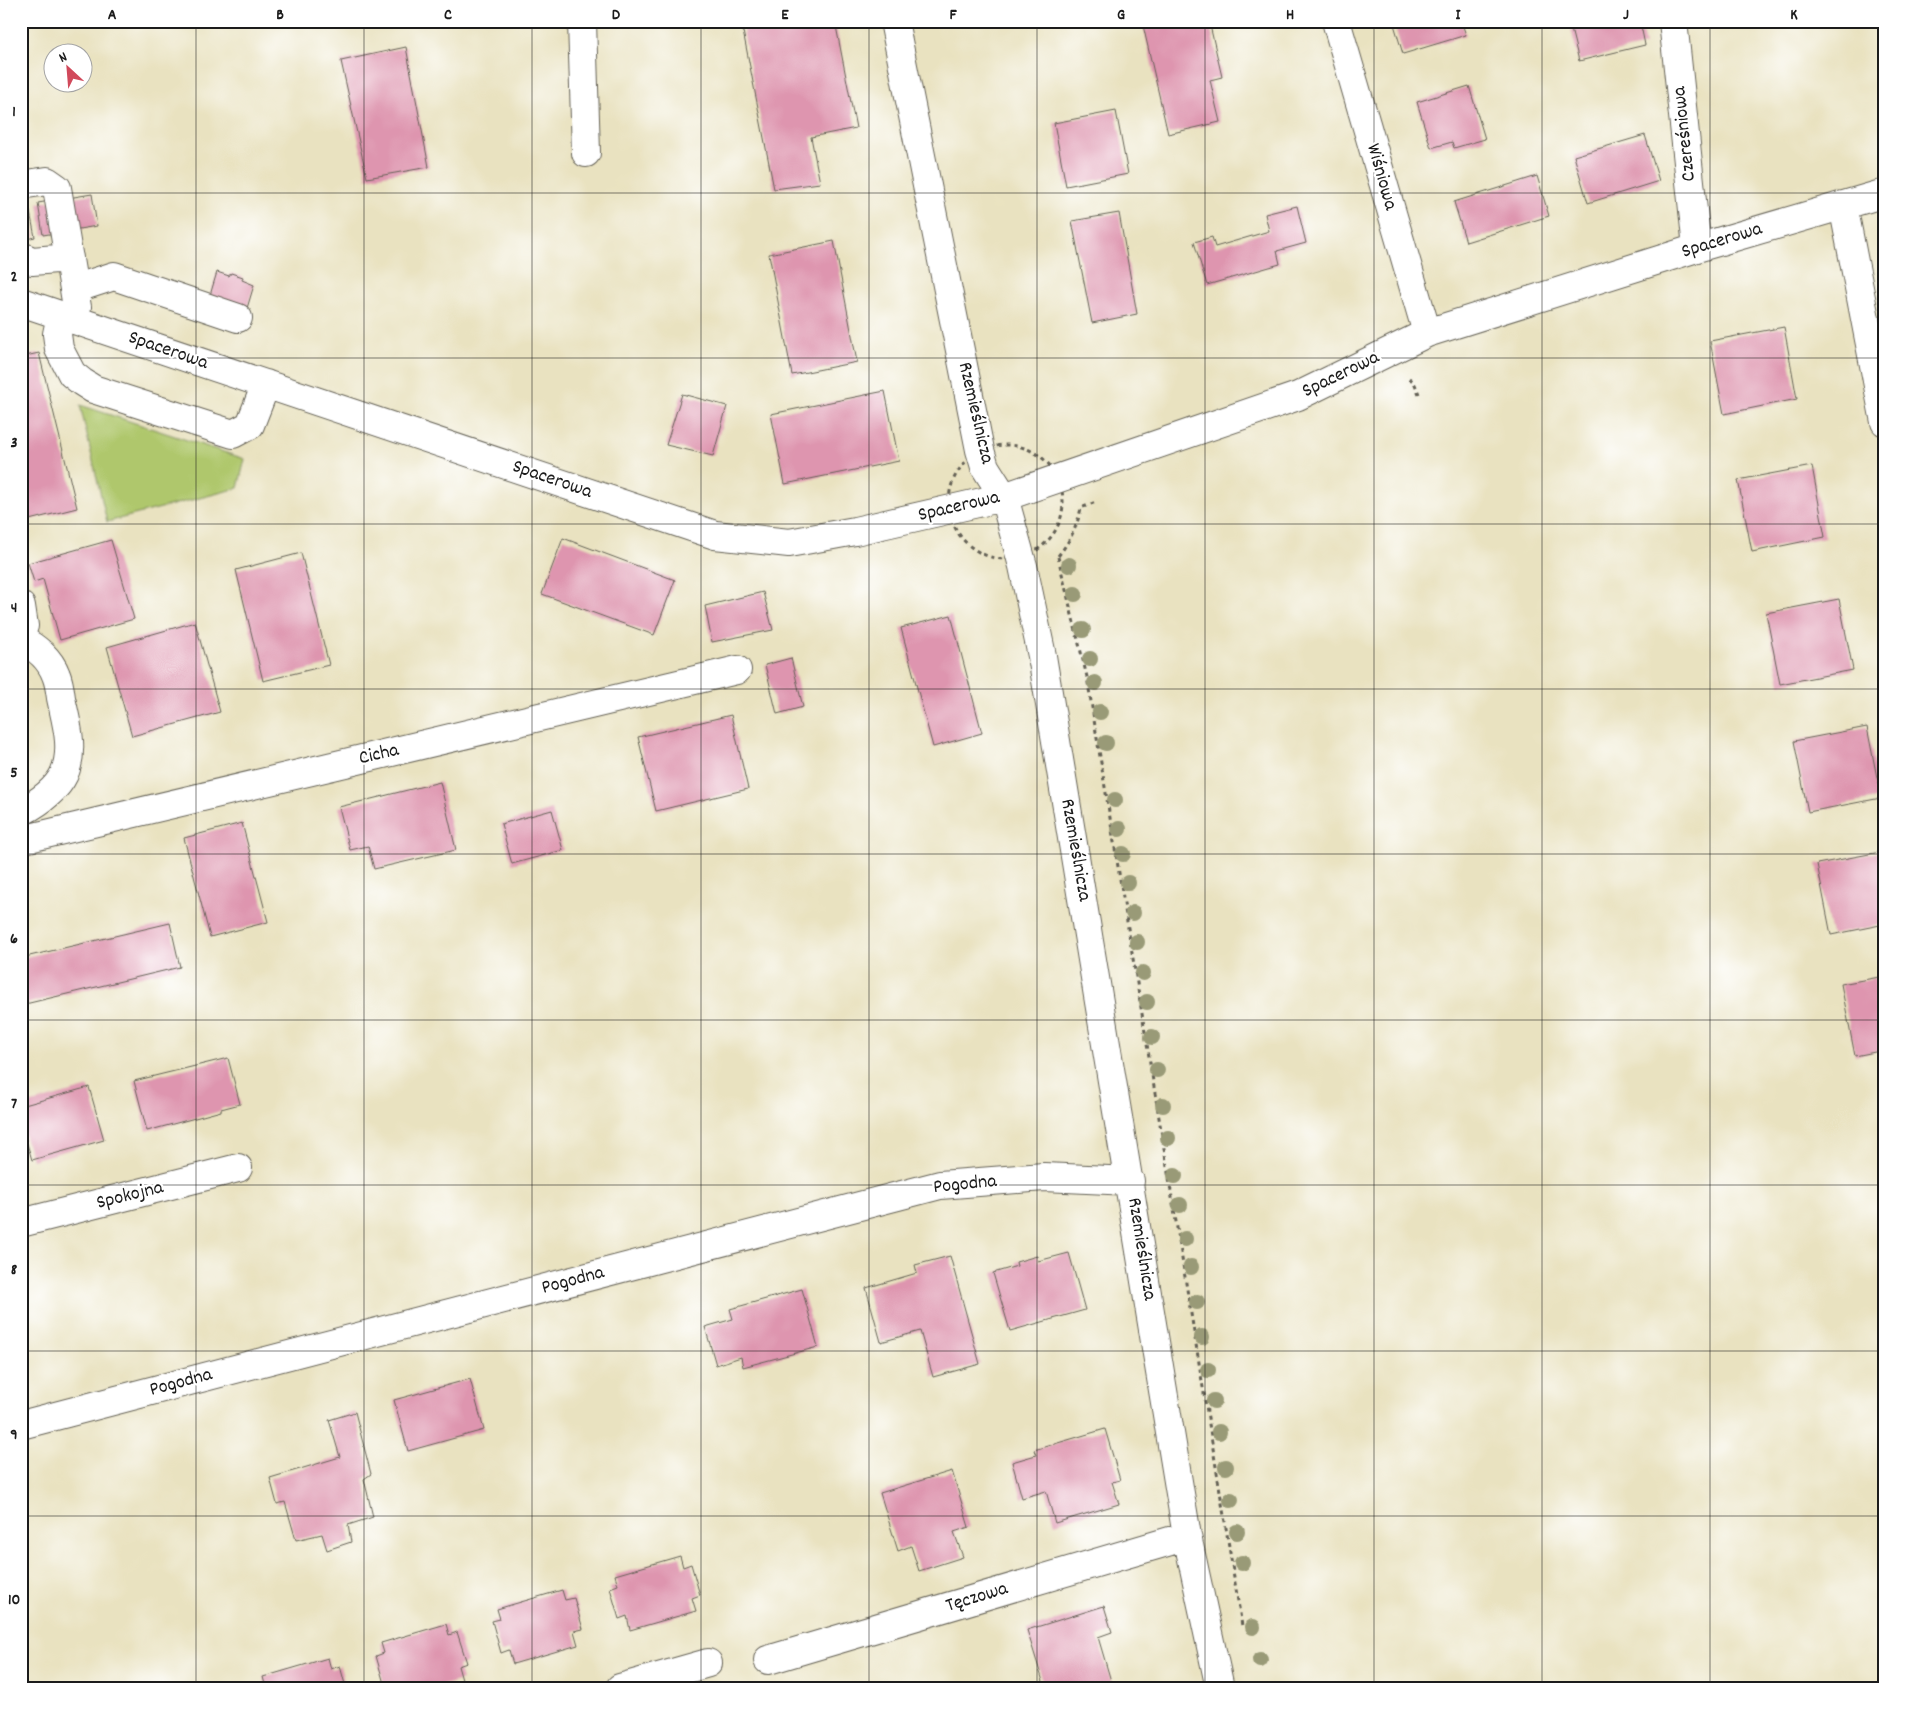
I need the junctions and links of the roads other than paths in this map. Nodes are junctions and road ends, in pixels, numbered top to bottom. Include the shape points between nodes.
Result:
1 (582, 21) edge
2 (894, 21) edge
3 (1336, 21) edge
4 (1674, 21) edge
5 (586, 153) dead end
6 (21, 185) edge
7 (1885, 192) edge
8 (1843, 205) junction
9 (1697, 248) junction
10 (21, 256) edge
11 (68, 258) junction
12 (74, 289) junction
13 (21, 302) edge
14 (70, 318) junction
15 (238, 318) dead end
16 (1428, 333) junction
17 (266, 384) junction
18 (1885, 422) edge
19 (1004, 497) junction
20 (21, 606) edge
21 (21, 632) edge
22 (21, 640) edge
23 (737, 670) dead end
24 (21, 812) edge
25 (21, 840) edge
26 (238, 1168) dead end
27 (1130, 1181) junction
28 (21, 1224) edge
29 (21, 1424) edge
30 (1187, 1536) junction
31 (768, 1660) dead end
32 (708, 1663) dead end
33 (620, 1688) edge
34 (1220, 1688) edge

1 - 5 street
2 - 19 street, Rzemieślnicza via 980,450 985,467
3 - 16 street, Wiśniowa
4 - 9 street, Czereśniowa
6 - 11 street via 47,181 57,188
7 - 8 street, Spacerowa
8 - 9 street, Spacerowa
8 - 18 street
9 - 16 street, Spacerowa
10 - 11 street via 32,261
11 - 12 street
12 - 14 street
12 - 15 street via 114,276
13 - 14 street, Spacerowa
14 - 17 street, Spacerowa
14 - 17 street via 57,334 62,356 72,374 93,389 233,434 250,425
16 - 19 street, Spacerowa via 1298,396
17 - 19 street, Spacerowa via 715,535 789,543
19 - 27 street, Rzemieślnicza via 1042,656
20 - 21 street via 24,626
22 - 24 street via 45,658 56,675 69,738 69,758 64,774 52,790
23 - 25 street, Cicha
26 - 28 street, Spokojna
27 - 29 street, Pogodna via 1044,1177 940,1185
27 - 30 street, Rzemieślnicza
30 - 31 street, Tęczowa
30 - 34 street, Rzemieślnicza
32 - 33 street

